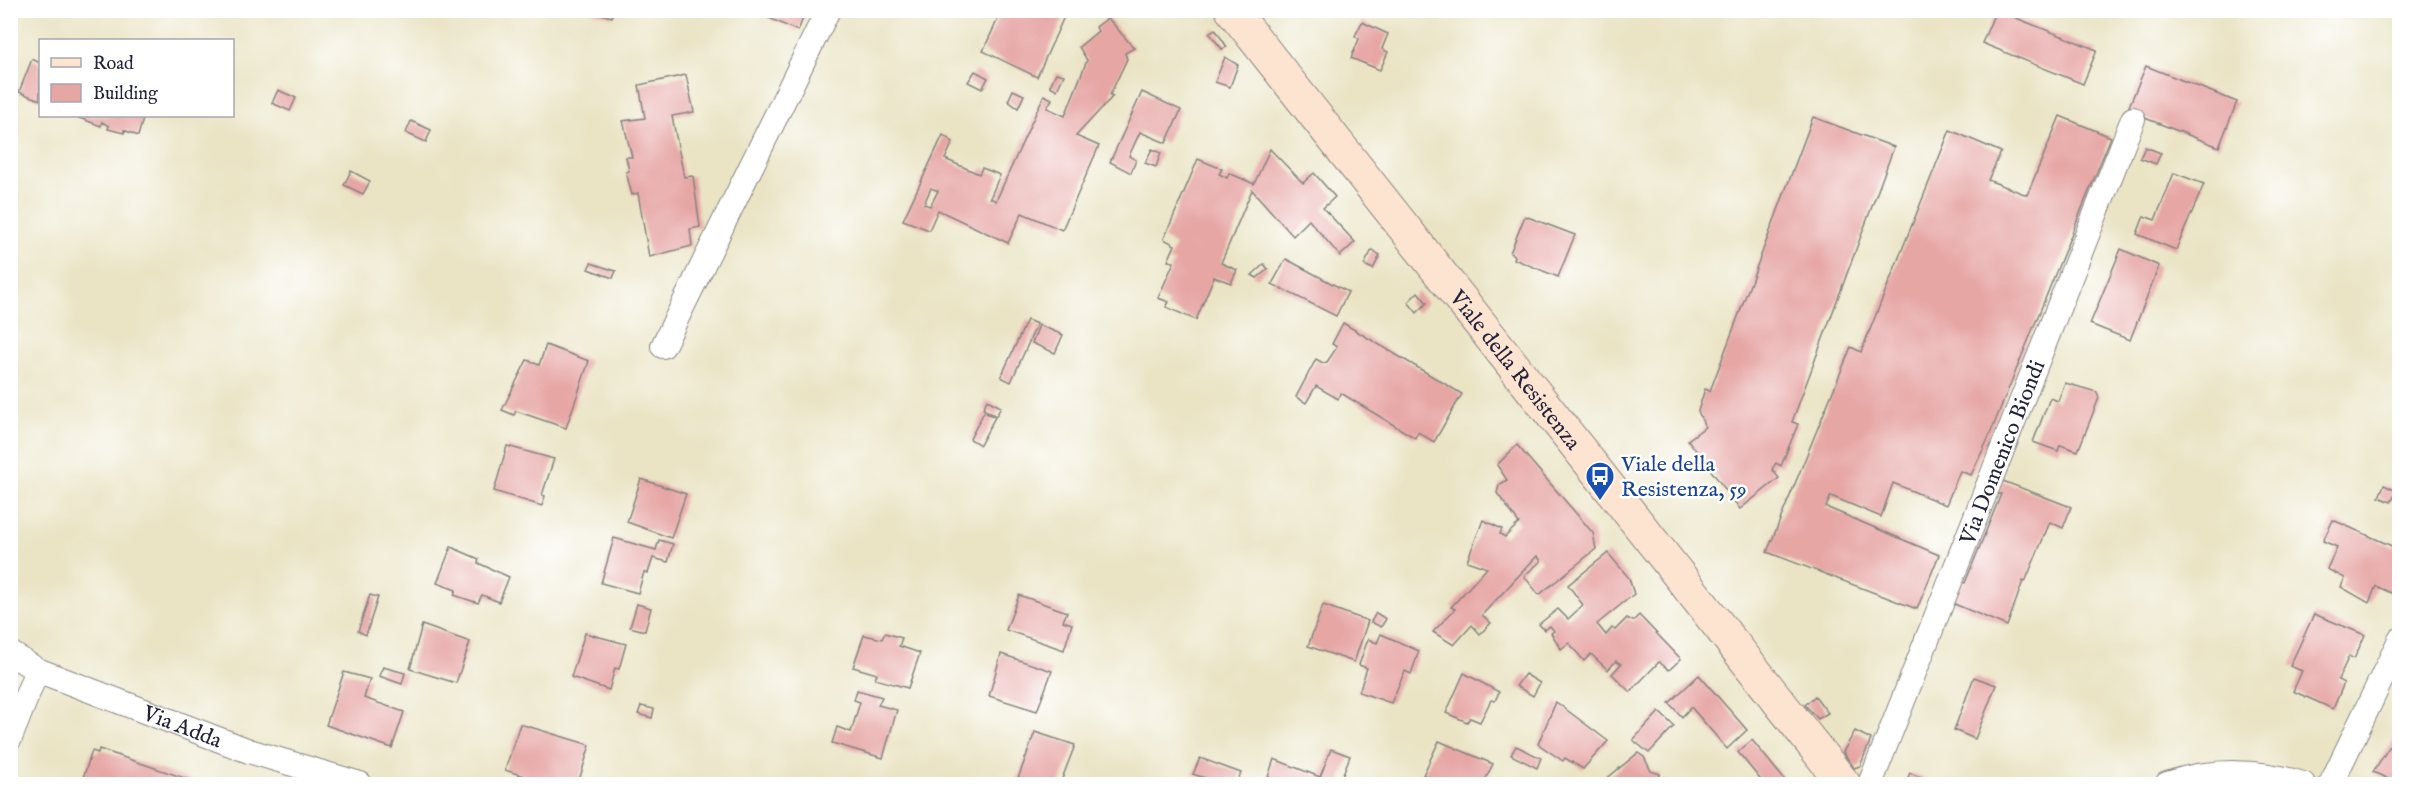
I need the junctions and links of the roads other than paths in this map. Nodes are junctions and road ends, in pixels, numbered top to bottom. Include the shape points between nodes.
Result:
1 (828, 10) edge
2 (1232, 10) edge
3 (2133, 119) dead end
4 (663, 346) dead end
5 (2400, 640) edge
6 (10, 653) edge
7 (37, 670) junction
8 (10, 738) edge
9 (360, 784) edge
10 (1844, 784) edge
11 (1870, 784) edge
12 (2167, 784) edge
13 (2303, 784) edge
14 (2331, 784) edge

1 - 4 street
2 - 10 main road, Viale della Resistenza
3 - 11 street, Via Domenico Biondi
5 - 14 street
6 - 7 street, Via Adda
7 - 8 street
7 - 9 street, Via Adda via 249,751
12 - 13 street via 2236,772 2281,777

